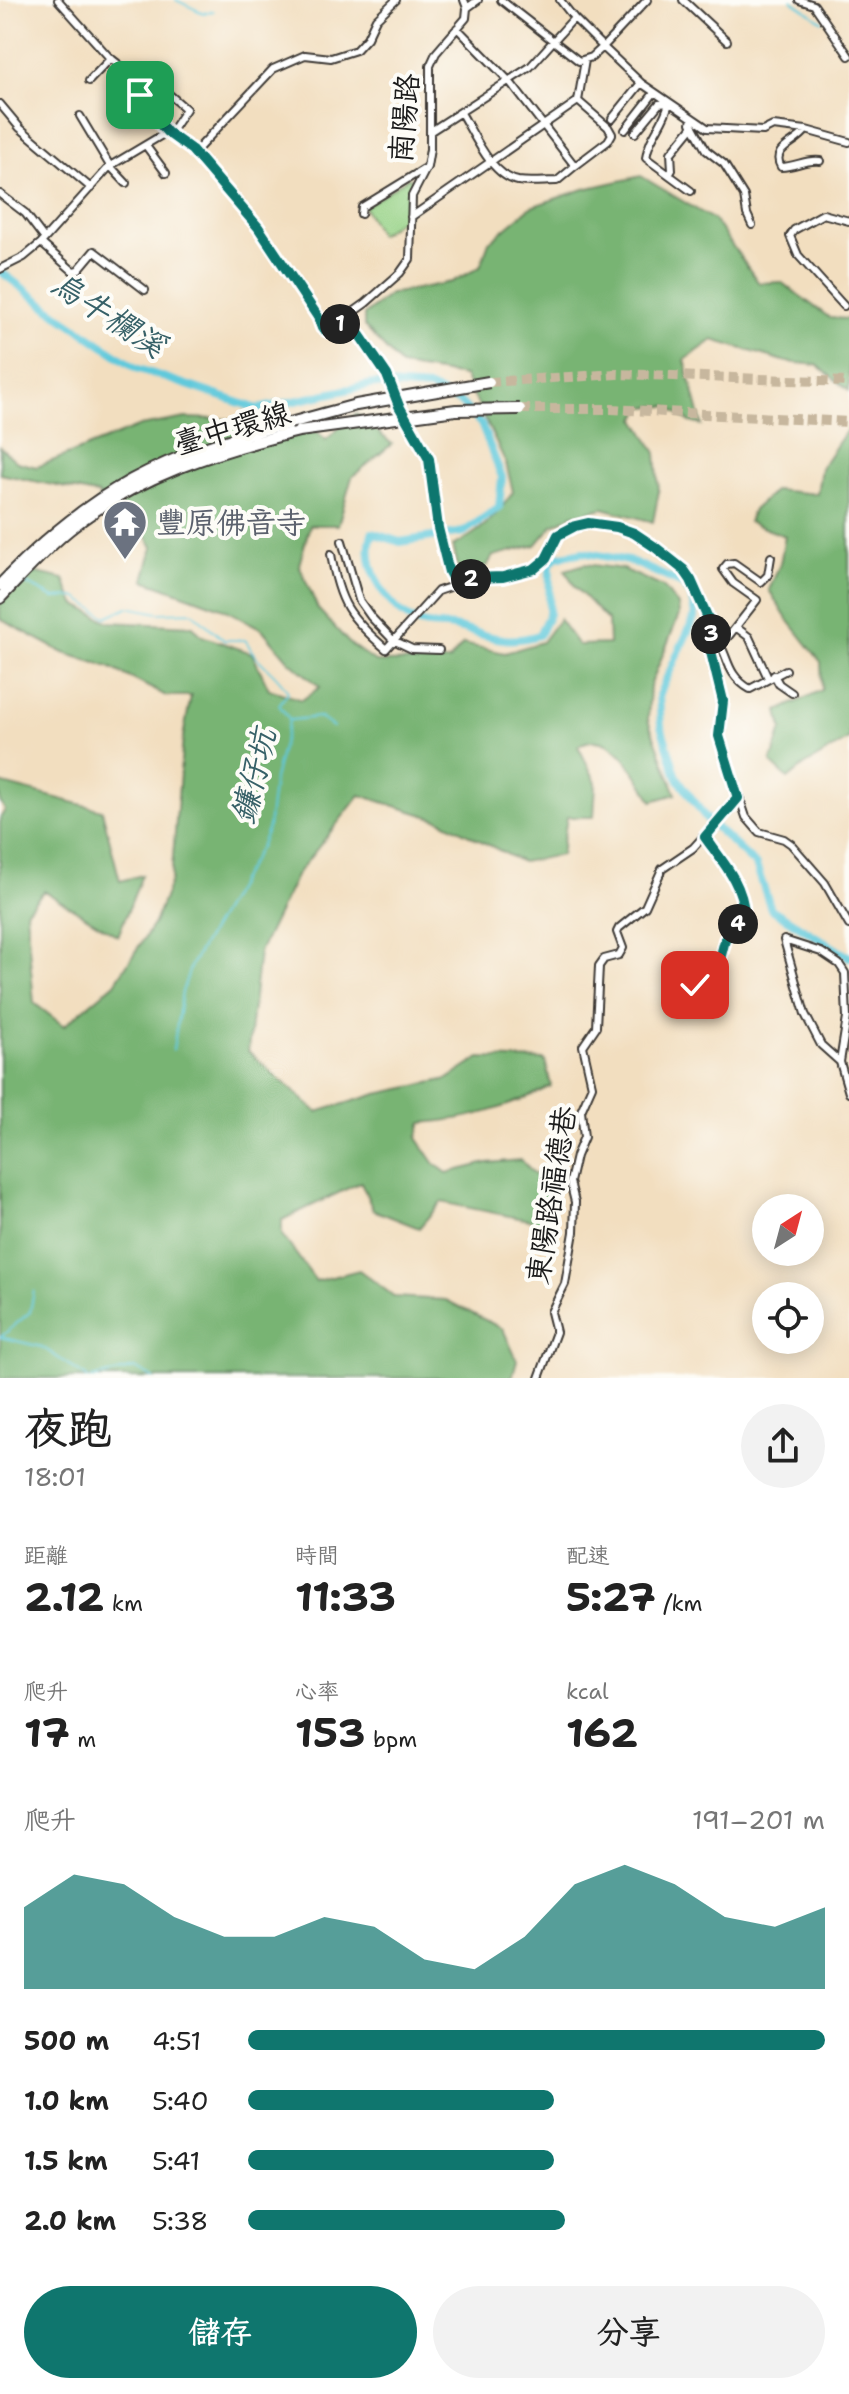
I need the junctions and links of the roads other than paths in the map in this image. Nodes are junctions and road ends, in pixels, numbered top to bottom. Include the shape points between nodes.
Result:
1 (58, 0) edge
2 (396, 0) edge
3 (464, 0) edge
4 (478, 0) edge
5 (501, 0) edge
6 (560, 0) edge
7 (647, 0) edge
8 (683, 0) edge
9 (799, 0) edge
10 (467, 8) junction
11 (574, 18) junction
12 (457, 28) junction
13 (554, 41) junction
14 (727, 41) dead end
15 (603, 47) junction
16 (849, 56) edge
17 (111, 58) junction
18 (585, 60) junction
19 (89, 81) dead end
20 (510, 82) junction
21 (641, 83) junction
22 (162, 88) dead end
23 (654, 93) junction
24 (140, 95) junction
25 (578, 101) junction
26 (669, 103) junction
27 (0, 104) edge
28 (461, 113) junction
29 (116, 114) dead end
30 (80, 116) dead end
31 (612, 119) dead end
32 (692, 122) junction
33 (543, 124) junction
34 (625, 130) dead end
35 (806, 130) junction
36 (431, 131) junction
37 (168, 132) junction
38 (635, 133) dead end
39 (849, 142) edge
40 (146, 146) junction
41 (194, 153) junction
42 (490, 160) junction
43 (820, 161) dead end
44 (110, 166) junction
45 (575, 166) junction
46 (427, 167) junction
47 (166, 173) dead end
48 (669, 175) junction
49 (126, 183) dead end
50 (91, 188) junction
51 (691, 191) dead end
52 (0, 194) edge
53 (361, 214) dead end
54 (411, 217) junction
55 (849, 221) edge
56 (752, 225) dead end
57 (42, 240) junction
58 (2, 268) edge
59 (145, 290) dead end
60 (844, 306) dead end
61 (348, 318) junction
62 (489, 382) tunnel mouth
63 (520, 409) tunnel mouth
64 (342, 541) dead end
65 (331, 554) dead end
66 (771, 557) dead end
67 (11, 579) edge
68 (456, 585) junction
69 (0, 598) edge
70 (711, 628) junction
71 (737, 628) junction
72 (711, 637) junction
73 (393, 640) junction
74 (439, 650) dead end
75 (786, 670) dead end
76 (771, 677) junction
77 (792, 693) dead end
78 (738, 798) junction
79 (705, 837) junction
80 (849, 925) edge
81 (847, 971) edge
82 (695, 985) dead end
83 (840, 1062) junction
84 (849, 1093) edge
85 (539, 1378) edge

1 - 17 street
2 - 41 street via 356,50 331,58 305,55 273,69
3 - 10 street
4 - 10 street
5 - 13 street
6 - 11 street
7 - 15 street
8 - 14 street
9 - 16 street via 814,5
10 - 12 street, 南陽路
11 - 13 street
11 - 15 street
12 - 20 street
12 - 36 street, 南陽路 via 430,66
13 - 18 street
13 - 20 street
15 - 18 street
15 - 21 street
17 - 19 street
17 - 24 street via 131,74
18 - 25 street
20 - 28 street
20 - 33 street
21 - 23 street
21 - 31 street
22 - 37 street via 186,109
23 - 26 street
23 - 34 street
24 - 29 street
24 - 37 street
25 - 33 street
25 - 45 street via 612,134
26 - 32 street
26 - 38 street via 659,104
26 - 48 street via 646,158
27 - 50 street via 20,128
28 - 36 street
28 - 42 street
30 - 44 street
32 - 35 street via 707,128
32 - 48 street via 671,153
32 - 56 street via 706,150 724,164 744,196
33 - 42 street
33 - 45 street
35 - 39 street
35 - 43 street via 777,155 778,162 791,167 809,159
36 - 46 street, 南陽路
37 - 40 street
37 - 41 street
40 - 44 street
40 - 47 street
41 - 61 street, 南陽路 via 258,227 322,328 330,330
42 - 45 street via 515,181 557,181
42 - 54 street
44 - 49 street
44 - 50 street
46 - 53 street via 362,207
46 - 54 street, 南陽路 via 412,196
48 - 51 street
50 - 57 street
52 - 57 street via 25,213
54 - 61 street, 南陽路 via 406,266
55 - 60 street via 823,214 790,236 798,255
57 - 58 street
57 - 59 street via 73,271 94,251
61 - 68 street via 382,368 429,459 441,543
62 - 67 highway, 臺中環線, bridge via 356,405 181,456 132,477 66,521
63 - 67 highway, 臺中環線, bridge via 456,410 299,431 240,445 117,497
64 - 73 street via 359,600
65 - 73 street via 348,612 386,649
66 - 71 street via 761,582 734,563 723,569 757,600
67 - 69 highway, 臺中環線
68 - 70 street via 534,569 546,559 558,535 575,526 617,527 634,533 684,570
68 - 73 street via 438,591
70 - 71 street via 728,637
70 - 72 street
71 - 76 street via 749,637
72 - 76 street via 719,642 735,680 750,689
72 - 78 street via 723,701 719,736
73 - 74 street via 412,649
75 - 76 street
76 - 77 street
78 - 79 street, 東陽路福德巷
78 - 80 street via 759,832 791,844 825,883
79 - 82 street via 741,893 744,914 725,940 719,963
79 - 85 street, 東陽路福德巷 via 662,869 645,907 619,928 619,955 599,966 596,1027 583,1046 592,1086 581,1111 584,1137 570,1182 574,1232 565,1284 551,1312 556,1332
81 - 83 street
81 - 83 street via 821,952 784,940 805,1014 821,1045
83 - 84 street

